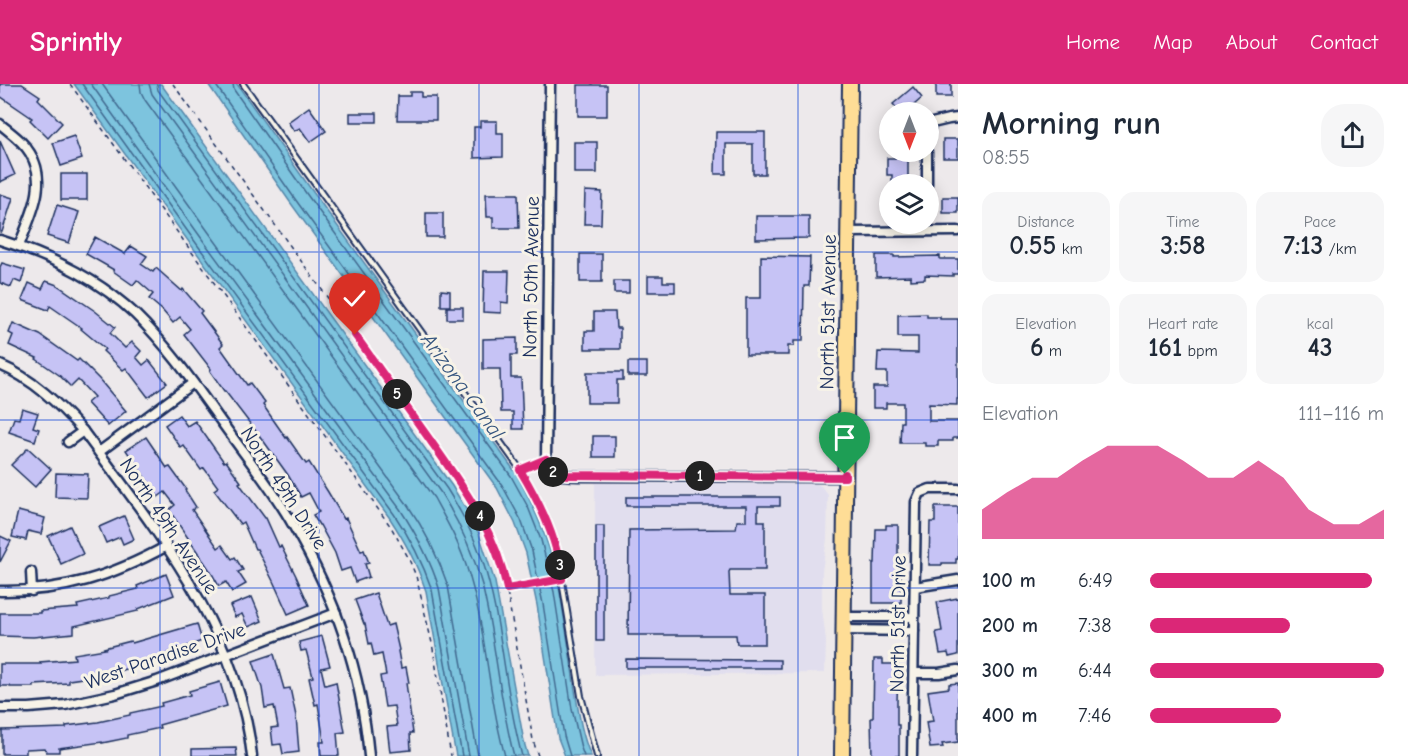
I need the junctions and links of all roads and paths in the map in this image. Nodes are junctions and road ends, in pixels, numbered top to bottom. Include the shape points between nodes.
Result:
1 (70, 84) edge
2 (173, 84) edge
3 (243, 84) edge
4 (550, 84) edge
5 (850, 84) edge
6 (958, 118) edge
7 (939, 121) edge
8 (0, 124) edge
9 (939, 229) edge
10 (879, 230) edge
11 (958, 231) edge
12 (848, 232) junction
13 (0, 240) edge
14 (19, 246) junction
15 (0, 365) edge
16 (193, 383) junction
17 (83, 431) junction
18 (68, 442) dead end
19 (99, 452) junction
20 (546, 459) junction
21 (520, 470) junction
22 (845, 477) junction
23 (958, 489) edge
24 (167, 546) junction
25 (31, 572) dead end
26 (562, 579) junction
27 (958, 580) edge
28 (915, 587) junction
29 (507, 589) junction
30 (0, 591) edge
31 (32, 591) junction
32 (336, 613) junction
33 (914, 617) junction
34 (844, 623) junction
35 (914, 631) junction
36 (227, 655) junction
37 (958, 670) edge
38 (914, 673) junction
39 (0, 708) edge
40 (252, 756) edge
41 (369, 756) edge
42 (451, 756) edge
43 (538, 756) edge
44 (597, 756) edge
45 (842, 756) edge
46 (912, 756) edge

1 - 42 path via 400,542 422,598
2 - 29 path via 469,495 495,547
3 - 21 lane
4 - 20 street, North 50th Avenue
5 - 12 main road, North 51st Avenue
6 - 7 street
8 - 14 street via 30,152 36,165 38,190
9 - 11 street
10 - 12 street
12 - 22 main road, North 51st Avenue
13 - 14 street, North 49th Drive
14 - 16 street, North 49th Drive via 72,270 110,294 153,332
15 - 17 street, North 49th Avenue via 45,393
16 - 19 street
16 - 32 street, North 49th Drive via 292,523
17 - 18 street
17 - 19 street, North 49th Avenue
19 - 24 street, North 49th Avenue
20 - 21 path
20 - 22 street, North 50th Avenue via 558,474 587,476
21 - 26 lane via 550,529
22 - 34 main road, North 51st Avenue
23 - 28 street, North 51st Drive via 930,489 920,493 916,502
24 - 31 street via 93,579
24 - 36 street, North 49th Avenue via 205,608
25 - 31 street
26 - 29 path
26 - 44 lane via 580,696
27 - 28 street
28 - 33 street, North 51st Drive
29 - 43 path
30 - 31 street
32 - 36 street, West Paradise Drive
32 - 41 street, North 49th Drive via 360,692
33 - 34 street
33 - 35 street, North 51st Drive
34 - 35 street
34 - 45 main road, North 51st Avenue
35 - 38 street, North 51st Drive
36 - 39 street, West Paradise Drive via 116,694 65,705
36 - 40 street, North 49th Avenue via 242,702
37 - 38 street
38 - 46 street, North 51st Drive

